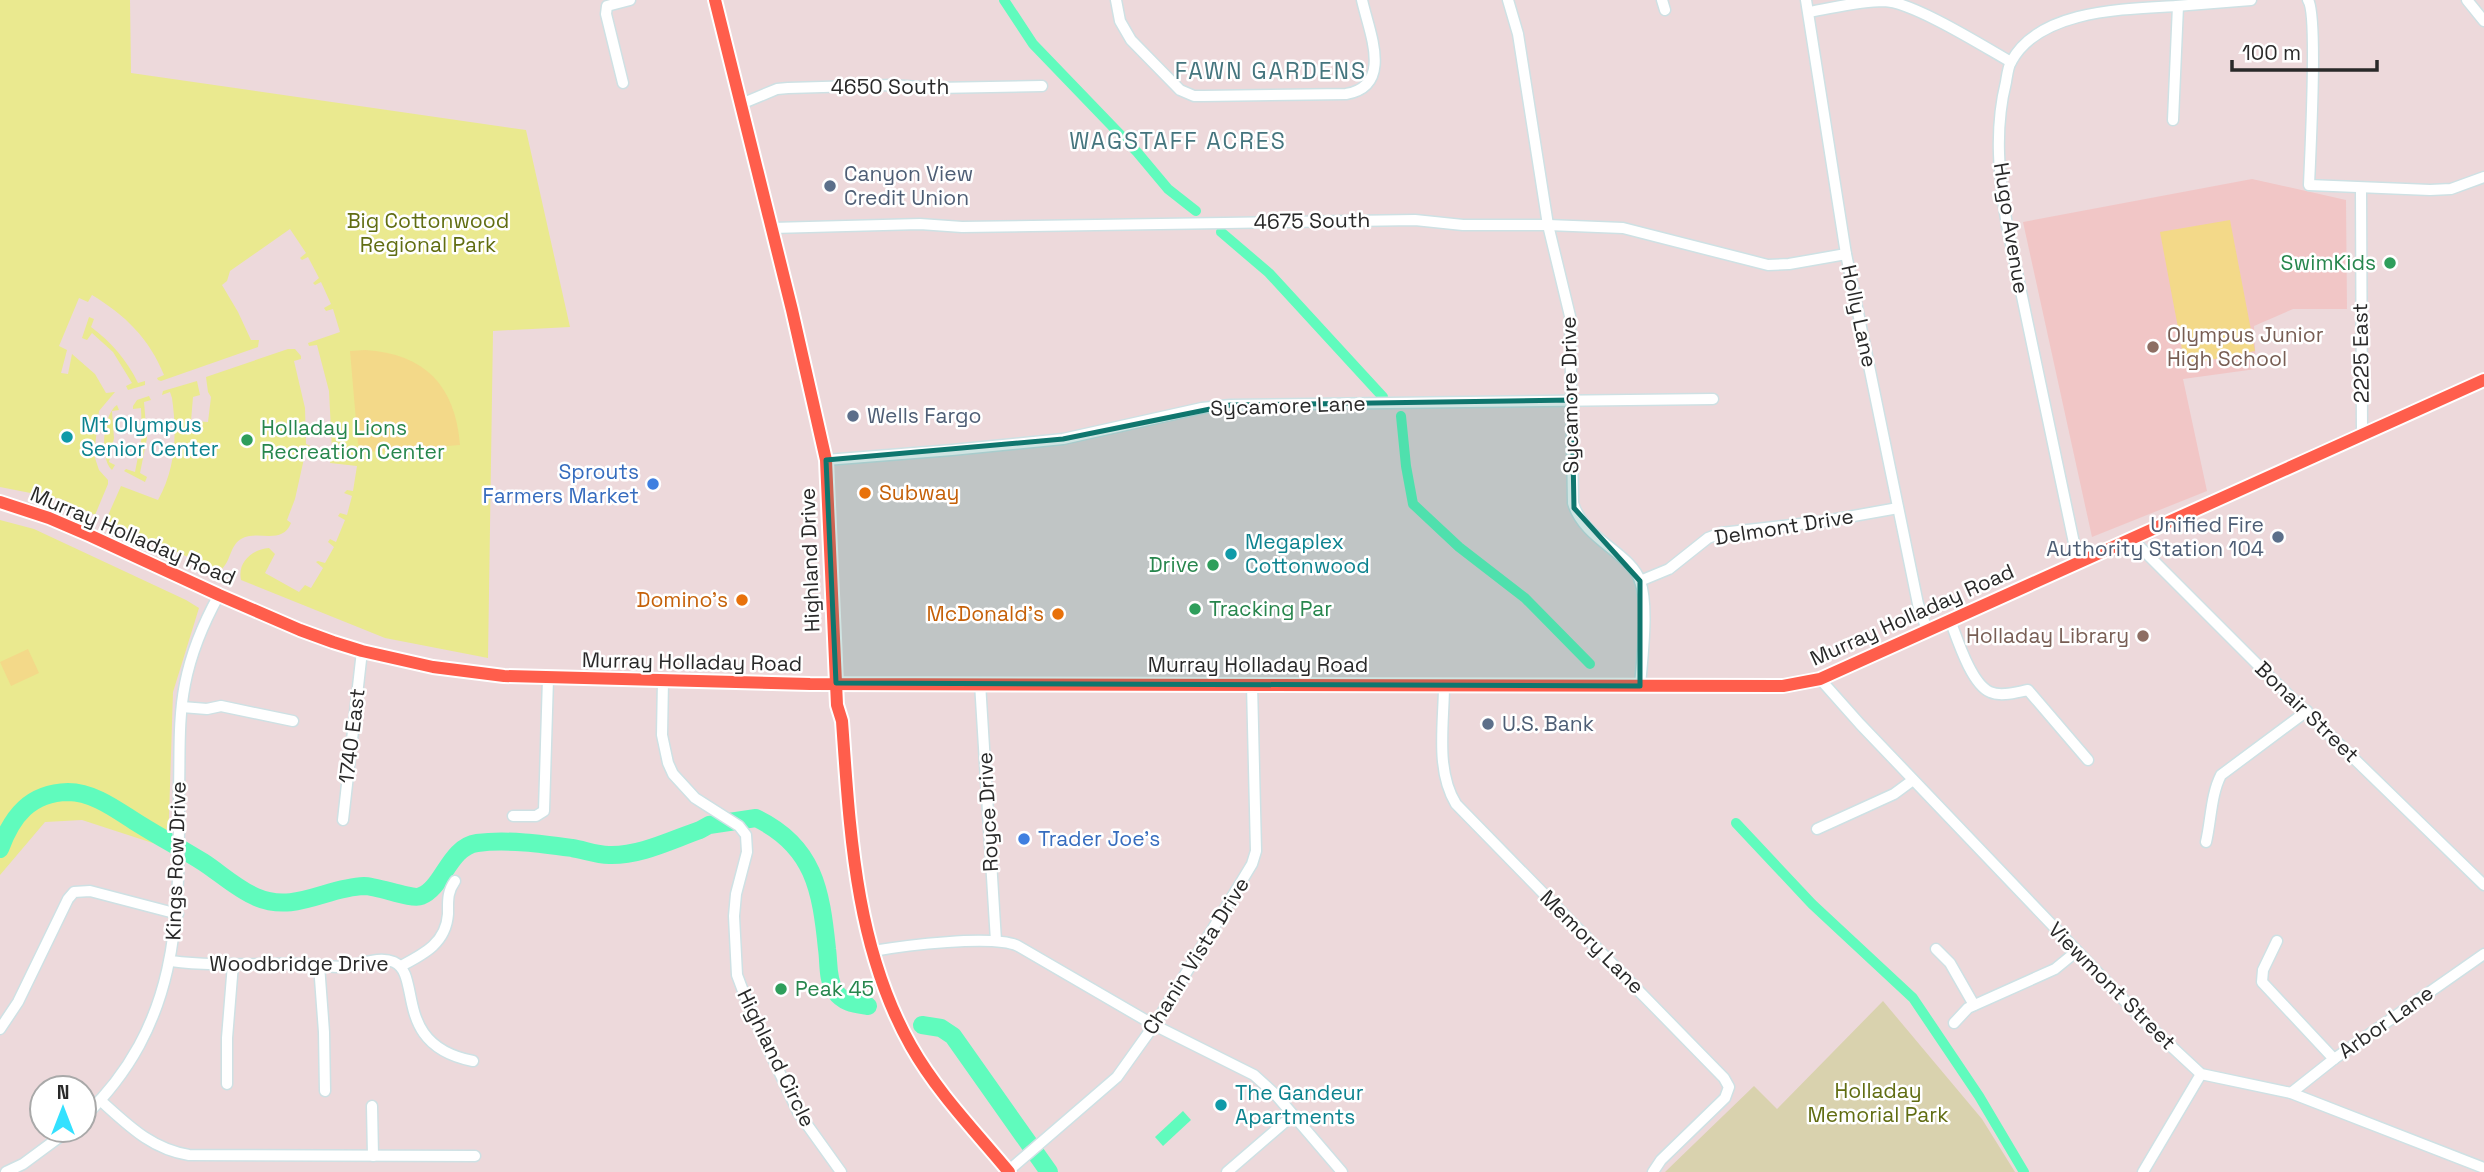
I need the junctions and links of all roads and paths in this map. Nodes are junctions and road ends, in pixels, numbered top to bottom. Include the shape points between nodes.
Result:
1 (630, 0) edge
2 (715, 0) edge
3 (1116, 0) edge
4 (1362, 0) edge
5 (1508, 0) edge
6 (1806, 0) edge
7 (2251, 0) edge
8 (2467, 0) edge
9 (2309, 1) edge
10 (1900, 2) edge
11 (2178, 6) junction
12 (1809, 12) junction
13 (2484, 21) edge
14 (2011, 62) junction
15 (623, 83) dead end
16 (1042, 86) dead end
17 (741, 104) junction
18 (2173, 120) dead end
19 (2484, 177) edge
20 (2361, 188) junction
21 (1548, 225) junction
22 (772, 228) junction
23 (1846, 254) junction
24 (2484, 380) edge
25 (1713, 399) dead end
26 (1572, 400) junction
27 (2362, 434) junction
28 (826, 460) junction
29 (0, 502) edge
30 (1898, 508) junction
31 (2131, 538) junction
32 (2078, 562) junction
33 (1640, 581) junction
34 (219, 595) junction
35 (1950, 620) junction
36 (1927, 630) junction
37 (362, 651) junction
38 (548, 678) junction
39 (1820, 679) junction
40 (663, 680) junction
41 (836, 683) junction
42 (980, 683) junction
43 (1252, 684) junction
44 (1444, 685) junction
45 (1640, 686) junction
46 (182, 707) junction
47 (2308, 711) junction
48 (293, 721) dead end
49 (2088, 760) dead end
50 (1913, 780) junction
51 (513, 816) dead end
52 (343, 820) dead end
53 (1817, 830) dead end
54 (2206, 842) dead end
55 (455, 881) dead end
56 (2484, 885) edge
57 (178, 914) junction
58 (2277, 941) dead end
59 (996, 942) junction
60 (1936, 949) dead end
61 (873, 951) junction
62 (2077, 951) junction
63 (2484, 954) edge
64 (171, 961) junction
65 (233, 964) junction
66 (319, 965) junction
67 (401, 966) junction
68 (1974, 1005) junction
69 (1954, 1023) dead end
70 (1154, 1025) junction
71 (0, 1029) edge
72 (2334, 1059) junction
73 (473, 1061) dead end
74 (2201, 1074) junction
75 (227, 1084) dead end
76 (324, 1091) dead end
77 (2291, 1093) junction
78 (100, 1100) joint
79 (372, 1106) dead end
80 (1292, 1116) junction
81 (53, 1144) edge
82 (373, 1156) junction
83 (475, 1156) dead end
84 (25, 1168) edge
85 (2481, 1169) edge
86 (5, 1172) edge
87 (841, 1172) edge
88 (1008, 1172) edge
89 (1227, 1172) edge
90 (1342, 1172) edge
91 (1653, 1172) edge
92 (2143, 1172) edge

1 - 15 street via 607,6 606,14
2 - 17 main road, Highland Drive
3 - 4 street via 1131,40 1180,90 1194,96 1346,94 1365,88 1376,62
5 - 21 street, Sycamore Drive via 1518,34
6 - 12 street, Holly Lane
7 - 11 street, Hugo Avenue
8 - 13 street
9 - 20 street via 2309,185
10 - 12 street
10 - 14 street
11 - 14 street, Hugo Avenue via 2116,9 2077,17 2037,35
11 - 18 street
12 - 23 street, Holly Lane
14 - 32 street, Hugo Avenue via 1999,120 2001,188
16 - 17 street, 4650 South via 788,88
17 - 22 main road, Highland Drive
19 - 20 street via 2451,189
20 - 27 street, 2225 East
21 - 22 street, 4675 South via 1415,220
21 - 23 street, 4675 South via 1629,229 1768,265
21 - 26 street, Sycamore Drive via 1570,316
22 - 28 main road, Highland Drive
23 - 30 street, Holly Lane
24 - 27 main road, Murray Holladay Road
25 - 26 street, Sycamore Lane
26 - 28 street, Sycamore Lane via 1230,405 1063,439
26 - 33 street, Sycamore Drive via 1574,508
27 - 31 main road, Murray Holladay Road
28 - 41 main road, Highland Drive
29 - 34 main road, Murray Holladay Road via 92,536
30 - 33 street, Delmont Drive via 1825,522 1721,533 1669,569
30 - 36 street, Holly Lane
31 - 32 main road, Murray Holladay Road
31 - 47 street, Bonair Street
32 - 35 main road, Murray Holladay Road
33 - 45 street
34 - 37 main road, Murray Holladay Road
34 - 46 street, Kings Row Drive via 190,664
35 - 36 main road, Murray Holladay Road
35 - 49 street via 1982,686 1998,694 2028,690
36 - 39 main road, Murray Holladay Road
37 - 38 main road, Murray Holladay Road via 465,672
37 - 52 street, 1740 East
38 - 40 main road, Murray Holladay Road
38 - 51 street via 544,811 536,816
39 - 45 main road, Murray Holladay Road via 1783,686
39 - 50 street, Viewmont Street
40 - 41 main road, Murray Holladay Road
40 - 87 street, Highland Circle via 662,735 668,763 682,786 746,835 734,916 737,975 798,1112
41 - 42 main road, Murray Holladay Road
41 - 61 main road, Highland Drive via 854,865
42 - 43 main road, Murray Holladay Road
42 - 59 street, Royce Drive
43 - 44 main road, Murray Holladay Road
43 - 70 street, Chanin Vista Drive via 1256,840 1252,864
44 - 45 main road, Murray Holladay Road
44 - 91 street, Memory Lane via 1443,766 1456,804 1680,1031 1729,1087 1725,1098
46 - 48 street via 221,706
46 - 57 street, Kings Row Drive
47 - 54 street via 2221,775
47 - 56 street, Bonair Street
50 - 53 street via 1894,794
50 - 62 street, Viewmont Street
55 - 67 street, Woodbridge Drive via 439,941
57 - 64 street, Kings Row Drive
57 - 71 street via 77,891 68,899
58 - 72 street via 2262,982
59 - 61 street
59 - 70 street via 1018,946
60 - 68 street via 1950,963
61 - 88 main road, Highland Drive via 912,1047
62 - 68 street via 2055,969
62 - 74 street, Viewmont Street
63 - 72 street, Arbor Lane
64 - 65 street, Woodbridge Drive
64 - 78 street, Kings Row Drive via 148,1027
65 - 66 street, Woodbridge Drive
65 - 75 street
66 - 67 street, Woodbridge Drive via 340,967 385,960
66 - 76 street
67 - 73 street via 412,1011 423,1033 444,1052
68 - 69 street
70 - 80 street via 1254,1075
70 - 88 street, Chanin Vista Drive via 1117,1077
72 - 77 street, Arbor Lane
74 - 77 street
74 - 92 street
77 - 85 street
78 - 82 street via 144,1139 180,1153
79 - 82 street
80 - 89 street
80 - 90 street
81 - 84 street
82 - 83 street
84 - 86 street

